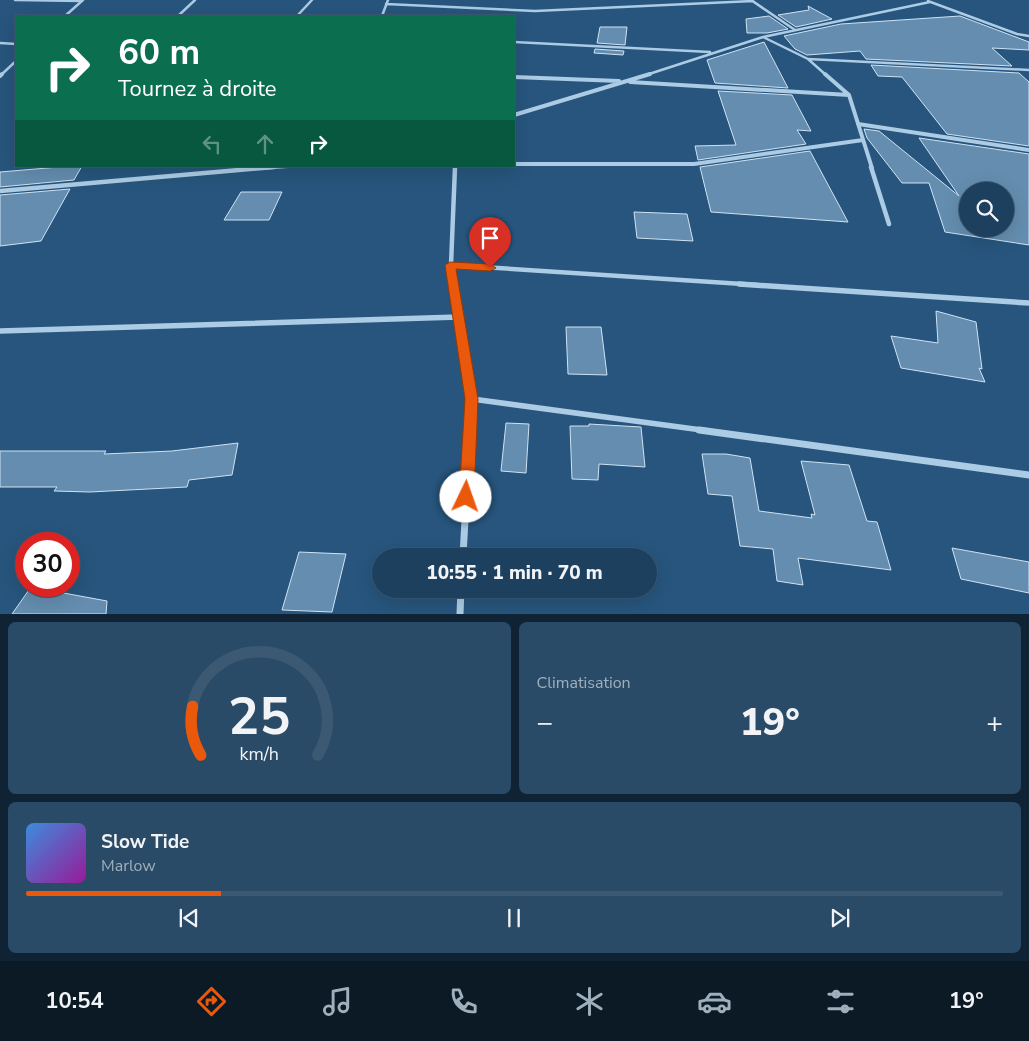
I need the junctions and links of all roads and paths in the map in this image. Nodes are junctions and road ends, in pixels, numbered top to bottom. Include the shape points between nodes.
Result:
1 (15, 0) edge
2 (196, 0) edge
3 (312, 0) edge
4 (925, 0) edge
5 (83, 1) edge
6 (752, 1) edge
7 (387, 2) edge
8 (930, 2) junction
9 (66, 15) edge
10 (179, 15) edge
11 (298, 15) edge
12 (382, 15) edge
13 (795, 30) junction
14 (1029, 36) edge
15 (763, 37) junction
16 (515, 42) edge
17 (0, 43) edge
18 (15, 44) edge
19 (715, 53) junction
20 (808, 59) junction
21 (15, 62) edge
22 (1029, 70) edge
23 (0, 76) edge
24 (515, 77) edge
25 (626, 82) junction
26 (849, 95) junction
27 (515, 115) edge
28 (858, 124) junction
29 (863, 140) junction
30 (1029, 150) edge
31 (515, 164) edge
32 (276, 167) edge
33 (455, 167) edge
34 (0, 191) edge
35 (889, 224) dead end
36 (450, 265) junction
37 (1029, 303) edge
38 (459, 317) junction
39 (0, 331) edge
40 (472, 399) junction
41 (1029, 475) edge
42 (463, 548) edge
43 (461, 598) edge
44 (460, 614) edge

1 - 5 street
2 - 10 street
3 - 11 street
4 - 8 street
5 - 9 street
6 - 7 street via 535,11
6 - 13 street
7 - 12 street
8 - 13 street
8 - 14 street
13 - 15 street
15 - 19 street
15 - 20 street
16 - 19 street
17 - 18 street
19 - 25 street
20 - 22 street
20 - 26 street
21 - 23 street
24 - 25 street
25 - 26 street
25 - 27 street
26 - 28 street
28 - 29 street
28 - 30 street
29 - 31 street via 694,164
29 - 35 street
32 - 34 street
33 - 36 street
36 - 37 street
36 - 38 street
38 - 39 street
38 - 40 street
40 - 41 street
40 - 42 street
43 - 44 street

